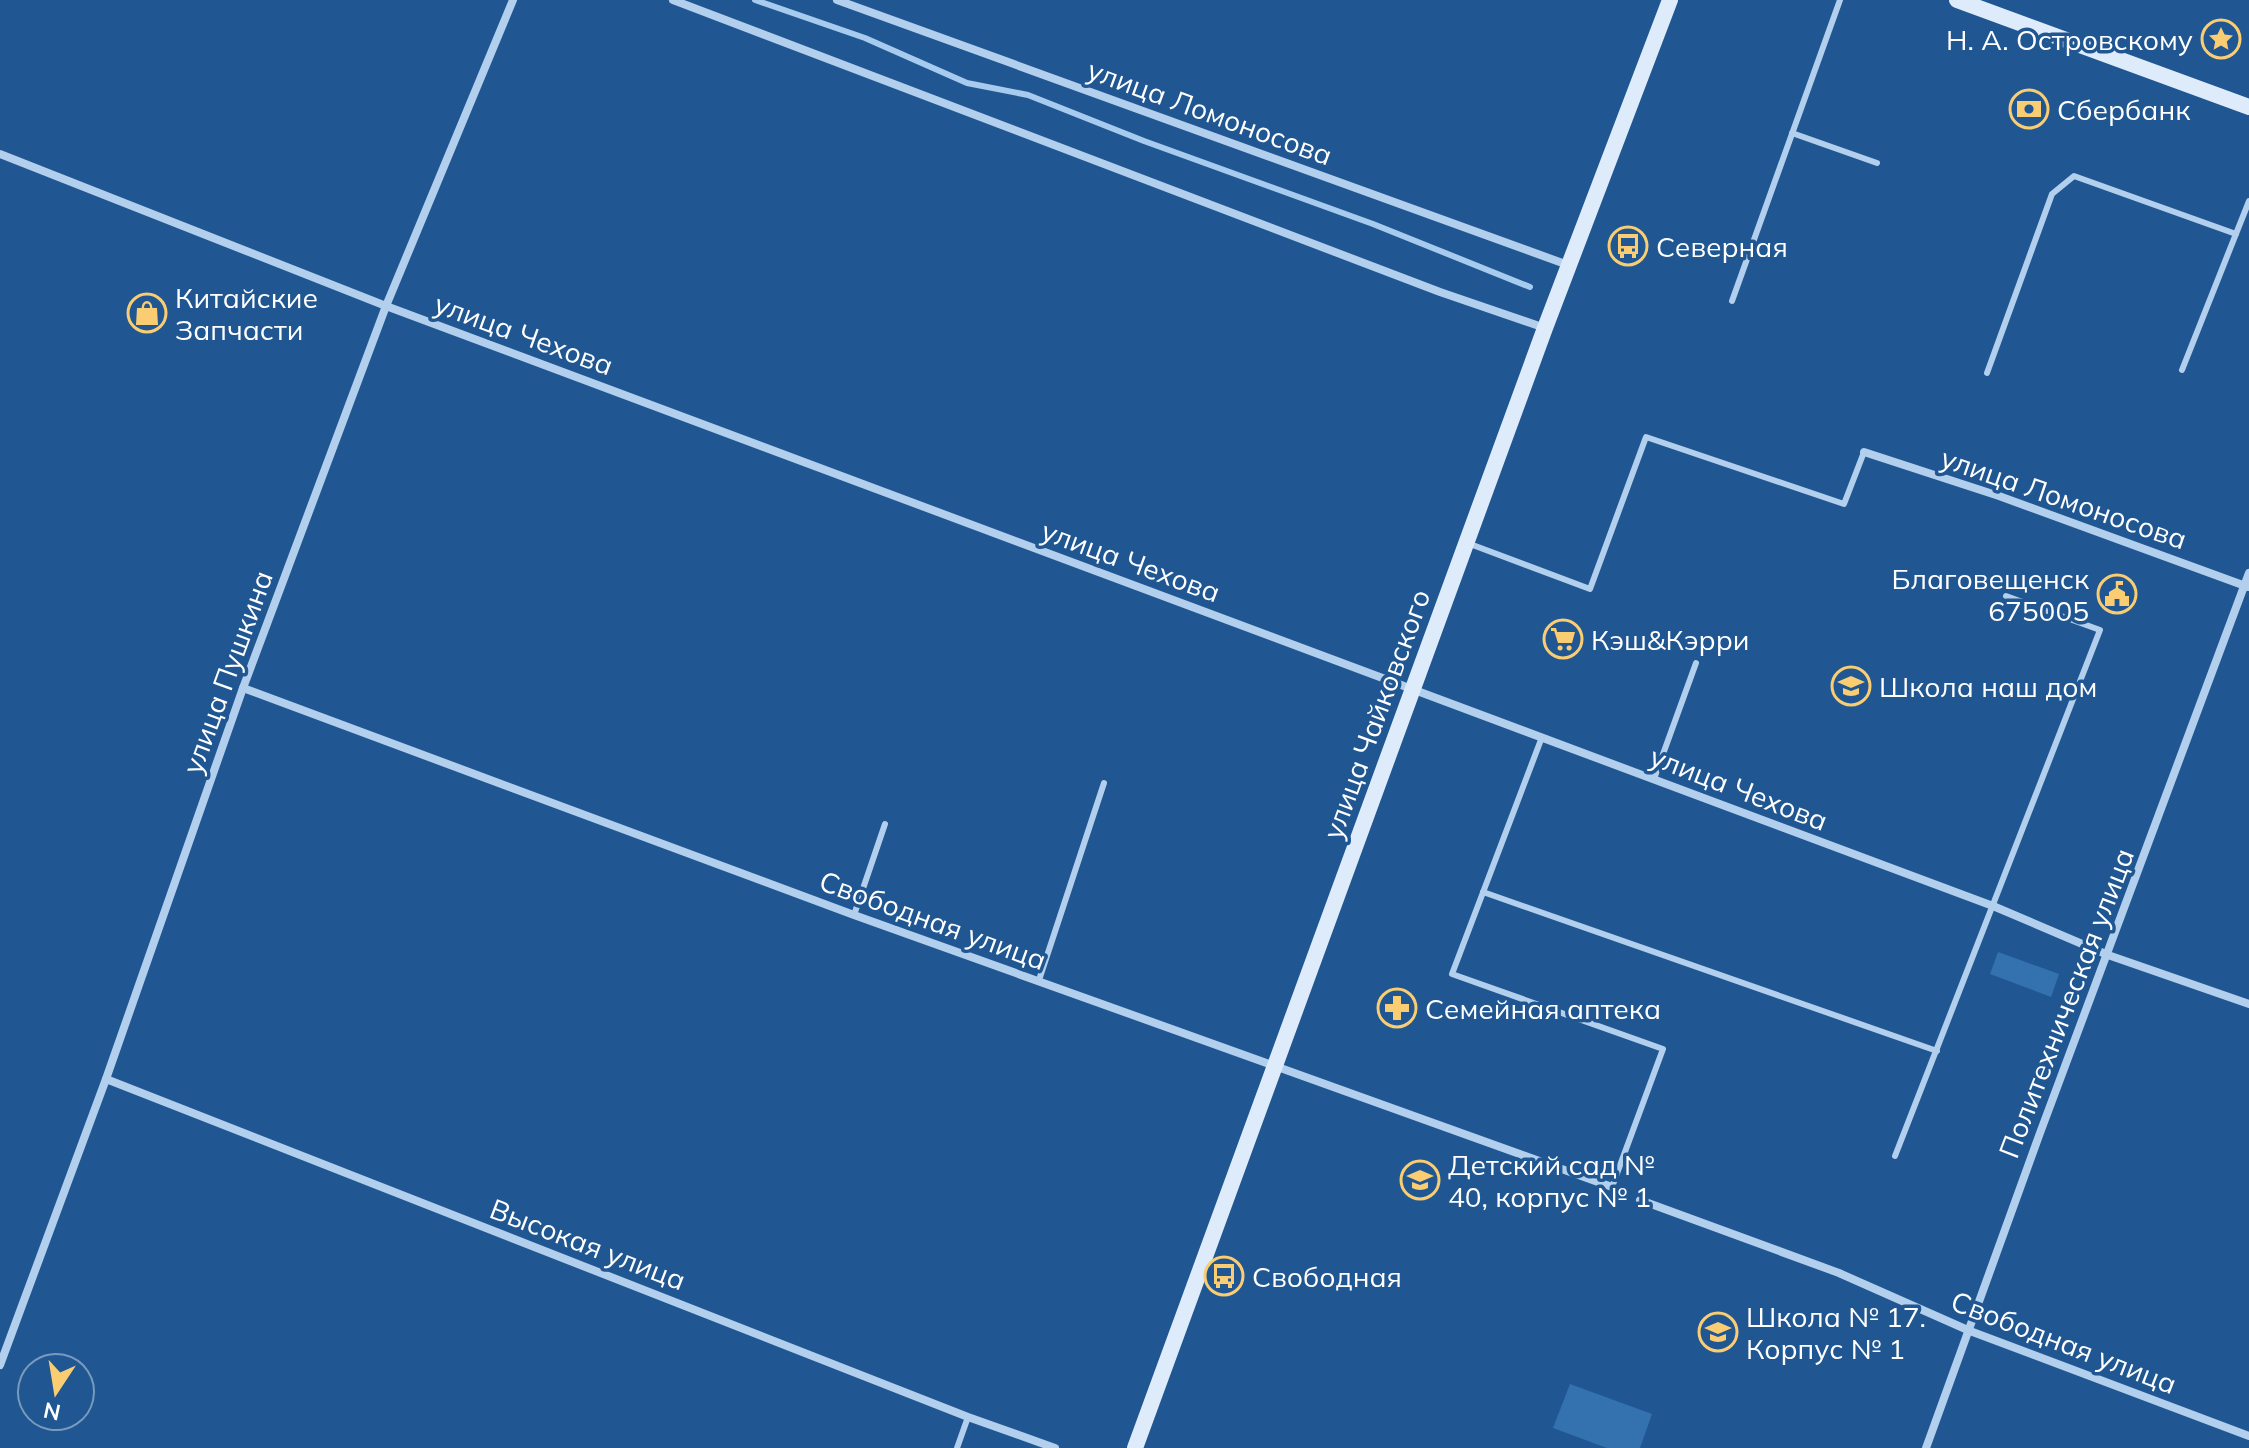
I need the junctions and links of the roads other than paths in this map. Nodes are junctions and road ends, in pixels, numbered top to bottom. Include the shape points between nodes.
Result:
1 (513, 0) edge
2 (673, 0) edge
3 (837, 0) edge
4 (1670, 0) edge
5 (1840, 0) edge
6 (1957, 0) edge
7 (2249, 107) edge
8 (1792, 133) junction
9 (0, 154) edge
10 (1877, 163) dead end
11 (2249, 201) edge
12 (2236, 234) junction
13 (1568, 265) junction
14 (1732, 301) dead end
15 (386, 306) junction
16 (1545, 328) junction
17 (2182, 370) dead end
18 (1987, 373) dead end
19 (1864, 452) joint
20 (1466, 543) junction
21 (2249, 573) edge
22 (2247, 586) edge
23 (2006, 596) dead end
24 (1696, 663) dead end
25 (243, 688) junction
26 (1413, 689) junction
27 (1542, 737) junction
28 (1654, 779) junction
29 (1104, 783) dead end
30 (885, 824) dead end
31 (1483, 892) junction
32 (1993, 906) junction
33 (854, 915) junction
34 (2108, 955) junction
35 (1039, 980) junction
36 (2249, 1004) edge
37 (1937, 1051) junction
38 (1274, 1065) junction
39 (106, 1079) junction
40 (1895, 1156) dead end
41 (1612, 1187) joint
42 (1640, 1200) dead end
43 (1970, 1331) junction
44 (0, 1365) edge
45 (968, 1417) junction
46 (2249, 1436) edge
47 (957, 1448) edge
48 (1055, 1448) edge
49 (1135, 1448) edge
50 (1926, 1448) edge

1 - 15 street, улица Пушкина
2 - 16 street
3 - 13 street, улица Ломоносова
4 - 13 main road, улица Чайковского
5 - 8 lane
6 - 7 main road
8 - 10 lane
8 - 14 lane
9 - 15 street, улица Чехова
11 - 12 lane
12 - 17 lane
12 - 18 lane via 2074,176 2052,194
13 - 16 main road, улица Чайковского
15 - 25 street, улица Пушкина
15 - 26 street, улица Чехова
16 - 20 main road, улица Чайковского
19 - 20 lane via 1844,504 1646,437 1590,589
19 - 22 street, улица Ломоносова
20 - 26 main road, улица Чайковского
21 - 22 street, Политехническая улица
22 - 34 street, Политехническая улица
23 - 32 lane via 2100,630
24 - 28 lane
25 - 33 street, Свободная улица
25 - 39 street, улица Пушкина
26 - 27 street, улица Чехова
26 - 38 main road, улица Чайковского
27 - 28 street, улица Чехова
27 - 31 lane
28 - 32 street, улица Чехова
29 - 35 lane
30 - 33 lane
31 - 37 lane
31 - 41 lane via 1452,974 1663,1049
32 - 34 street, улица Чехова
32 - 37 lane
33 - 35 street, Свободная улица
34 - 36 street, улица Чехова
34 - 43 street, Политехническая улица
35 - 38 street, Свободная улица
37 - 40 lane
38 - 41 street, Свободная улица
38 - 49 main road, улица Чайковского
39 - 44 street, улица Пушкина
39 - 45 street, Высокая улица
42 - 43 street, Свободная улица via 1839,1273
43 - 46 street, Свободная улица
43 - 50 street, Политехническая улица
45 - 47 lane
45 - 48 street, Высокая улица

